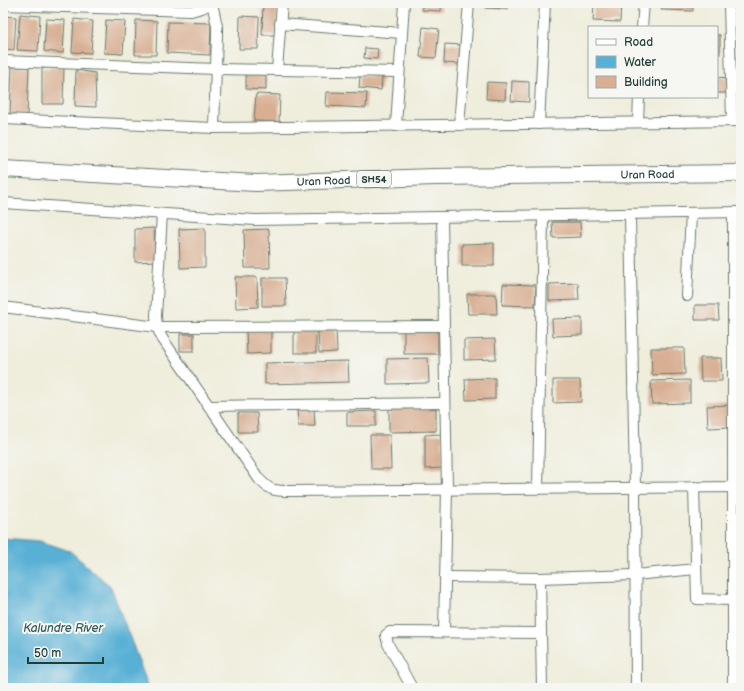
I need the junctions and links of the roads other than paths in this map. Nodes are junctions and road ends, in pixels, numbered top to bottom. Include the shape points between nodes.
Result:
1 (212, 3) edge
2 (282, 3) edge
3 (404, 3) edge
4 (469, 3) edge
5 (545, 3) edge
6 (644, 3) edge
7 (729, 3) edge
8 (15, 4) edge
9 (3, 5) edge
10 (69, 5) edge
11 (280, 24) junction
12 (642, 26) edge
13 (402, 33) junction
14 (3, 61) edge
15 (216, 69) junction
16 (276, 70) junction
17 (399, 72) junction
18 (640, 98) edge
19 (3, 119) edge
20 (737, 121) edge
21 (638, 122) junction
22 (540, 124) junction
23 (459, 125) junction
24 (396, 126) junction
25 (214, 128) junction
26 (5, 169) edge
27 (741, 173) edge
28 (3, 203) edge
29 (737, 212) edge
30 (691, 213) junction
31 (162, 214) junction
32 (630, 214) junction
33 (543, 216) junction
34 (442, 217) junction
35 (687, 296) dead end
36 (3, 307) edge
37 (737, 318) edge
38 (444, 326) junction
39 (157, 327) junction
40 (737, 400) edge
41 (445, 403) junction
42 (209, 406) junction
43 (635, 487) junction
44 (694, 487) junction
45 (737, 487) edge
46 (447, 489) junction
47 (538, 489) junction
48 (696, 569) junction
49 (635, 575) junction
50 (445, 577) junction
51 (540, 578) junction
52 (737, 578) edge
53 (733, 600) junction
54 (444, 632) junction
55 (541, 633) junction
56 (412, 688) edge
57 (542, 688) edge
58 (636, 688) edge
59 (733, 688) edge

1 - 10 street via 191,11
1 - 15 street via 217,26
2 - 11 street
3 - 13 street
4 - 23 street
5 - 22 street
6 - 12 street
7 - 20 street
8 - 9 street
8 - 10 street
11 - 13 street
11 - 16 street
13 - 17 street
14 - 15 street
15 - 16 street
15 - 25 street
16 - 17 street
17 - 24 street
18 - 21 street
19 - 25 street
20 - 21 street
21 - 22 street
22 - 23 street
23 - 24 street
24 - 25 street
26 - 27 main road, Uran Road / SH54 via 256,184 435,177
28 - 31 street
29 - 30 street
29 - 37 street
30 - 32 street
30 - 35 street
31 - 34 street via 255,220
31 - 39 street
32 - 33 street
32 - 43 street
33 - 34 street
33 - 47 street
34 - 38 street
36 - 39 street
37 - 40 street
38 - 39 street
38 - 41 street
39 - 42 street
40 - 45 street
41 - 42 street
41 - 46 street
42 - 46 street via 267,488 276,491
43 - 44 street
43 - 47 street
43 - 49 street
44 - 45 street
44 - 48 street
45 - 52 street
46 - 47 street
46 - 50 street
48 - 49 street
48 - 53 street via 697,599
49 - 51 street
49 - 58 street
50 - 51 street
50 - 54 street
51 - 55 street
52 - 53 street
53 - 59 street
54 - 55 street
54 - 56 street via 395,631 386,636
55 - 57 street

